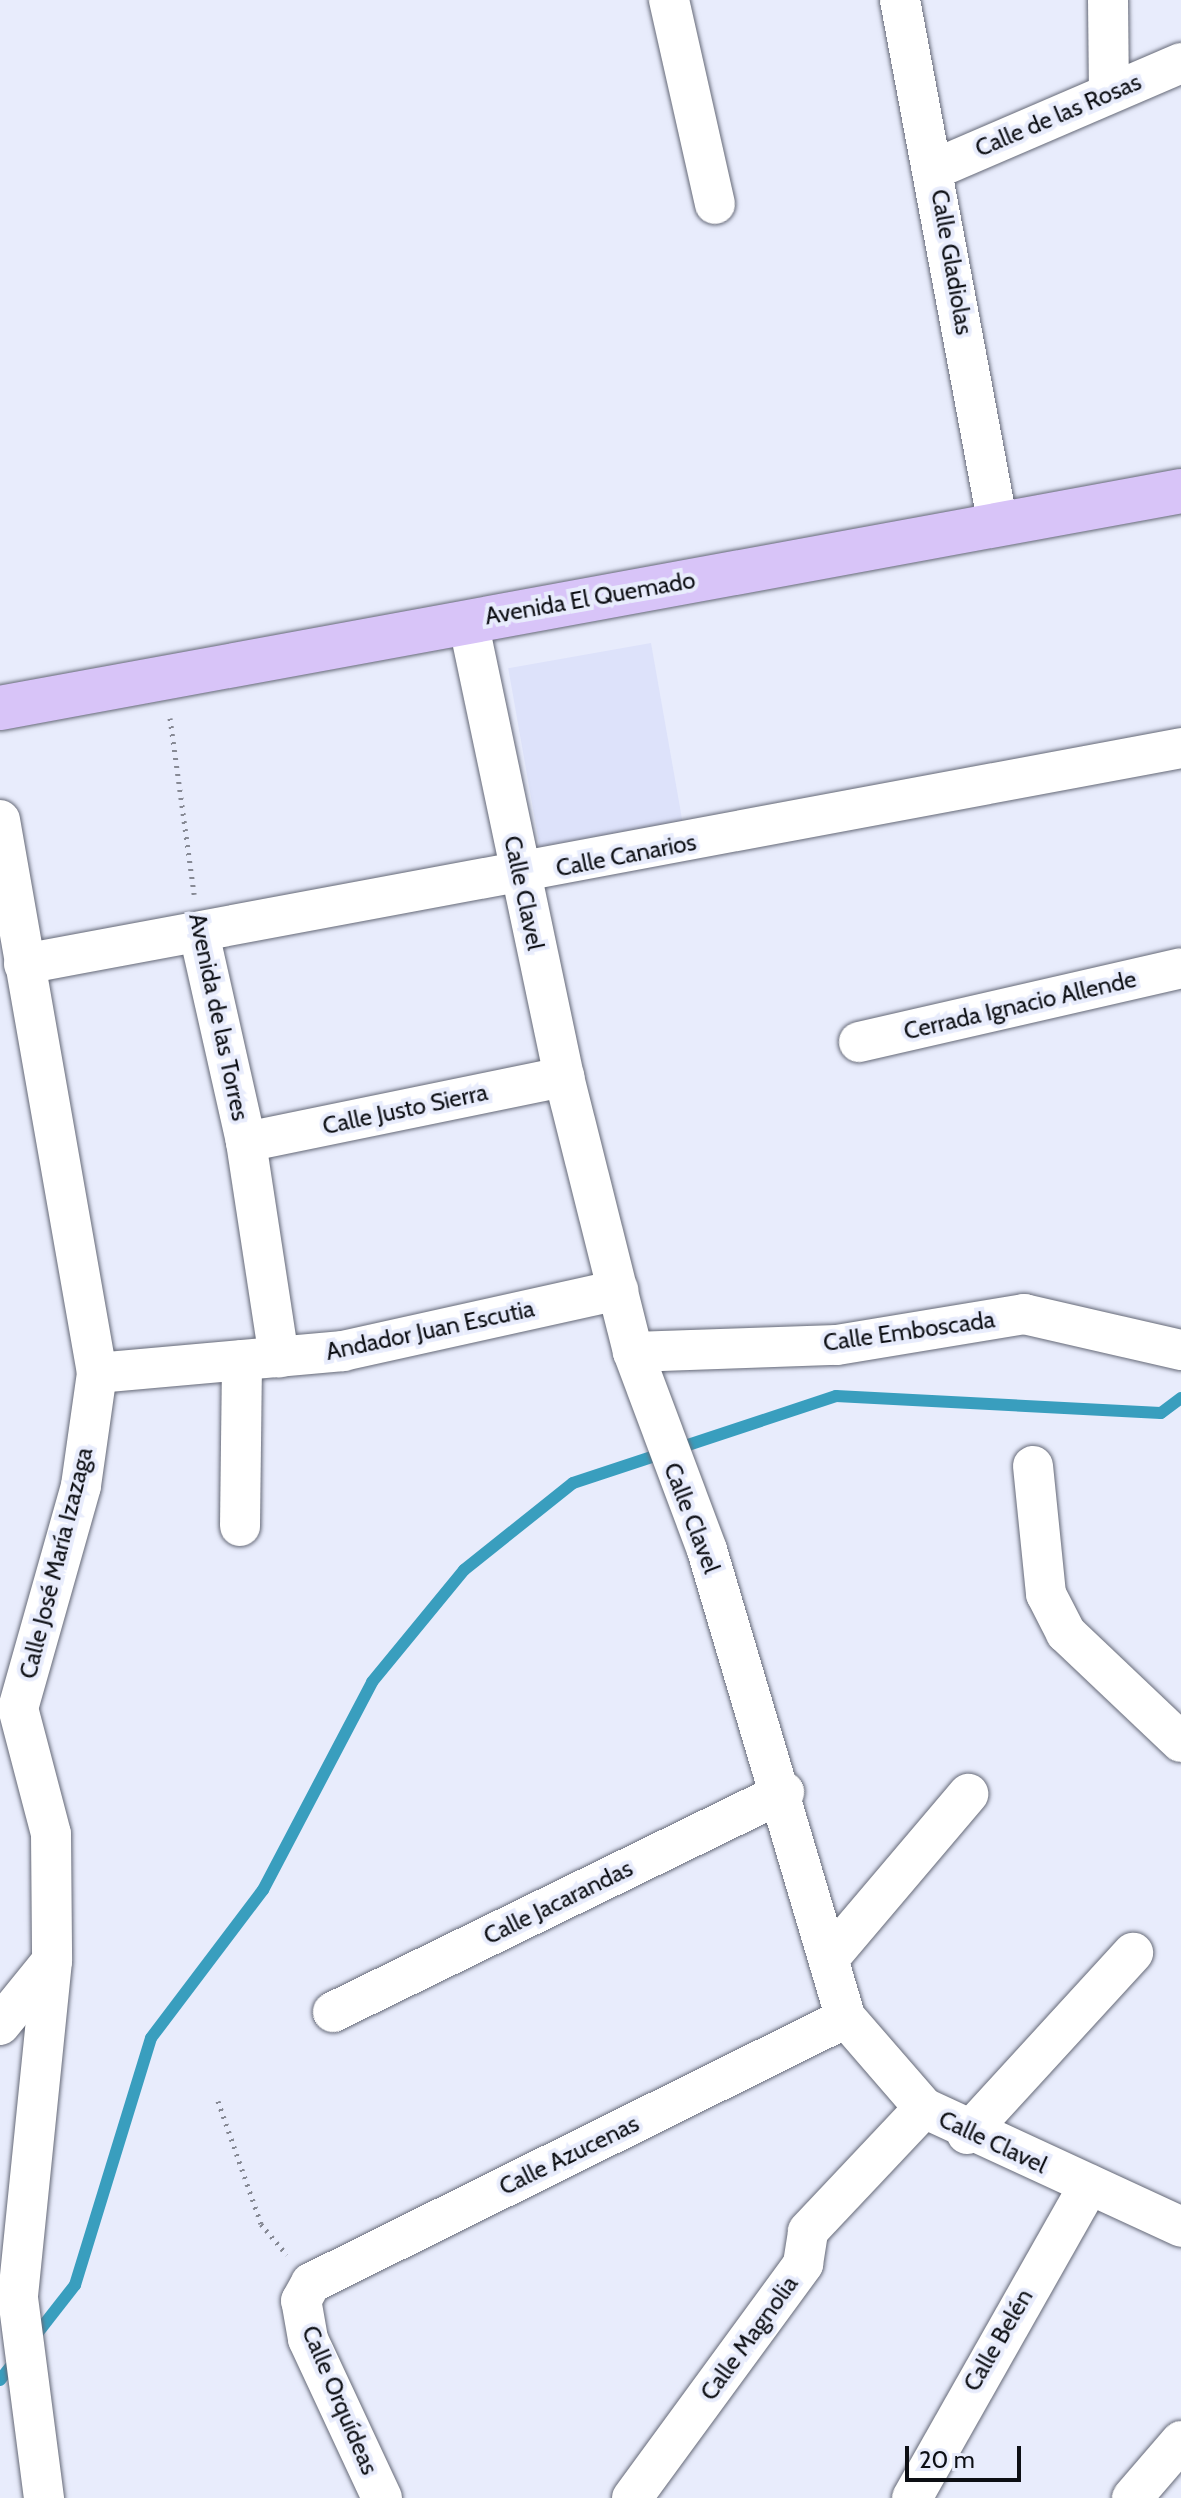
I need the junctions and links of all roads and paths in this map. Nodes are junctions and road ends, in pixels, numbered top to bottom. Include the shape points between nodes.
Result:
1 (669, 0) edge
2 (900, 0) edge
3 (1108, 0) edge
4 (1181, 63) edge
5 (1109, 91) junction
6 (935, 169) junction
7 (715, 204) dead end
8 (1181, 491) edge
9 (998, 525) junction
10 (468, 621) junction
11 (165, 677) junction
12 (0, 708) edge
13 (1181, 748) edge
14 (0, 820) edge
15 (519, 875) junction
16 (199, 933) junction
17 (24, 964) junction
18 (1181, 968) edge
19 (859, 1042) dead end
20 (564, 1077) junction
21 (246, 1142) junction
22 (618, 1290) junction
23 (1181, 1350) edge
24 (633, 1352) junction
25 (261, 1358) junction
26 (97, 1373) junction
27 (1033, 1466) dead end
28 (240, 1526) dead end
29 (9, 1713) edge
30 (1181, 1742) edge
31 (784, 1792) junction
32 (968, 1794) dead end
33 (1133, 1953) dead end
34 (830, 1957) junction
35 (52, 1961) junction
36 (333, 2012) dead end
37 (846, 2018) junction
38 (0, 2025) edge
39 (218, 2101) dead end
40 (924, 2108) junction
41 (967, 2134) junction
42 (1089, 2185) junction
43 (1181, 2227) edge
44 (306, 2292) junction
45 (1181, 2441) edge
46 (42, 2487) edge
47 (382, 2498) edge
48 (632, 2498) edge
49 (912, 2498) edge
50 (1132, 2498) edge

1 - 7 street
2 - 6 street, Calle Gladiolas
3 - 5 street
4 - 5 street, Calle de las Rosas
5 - 6 street, Calle de las Rosas
6 - 9 street, Calle Gladiolas
8 - 9 main road, Avenida El Quemado
9 - 10 main road, Avenida El Quemado
10 - 11 main road, Avenida El Quemado
10 - 15 street, Calle Clavel
11 - 12 main road, Avenida El Quemado
11 - 16 path, Avenida de las Torres
13 - 15 street, Calle Canarios
14 - 17 street, Calle José María Izazaga
15 - 16 street, Calle Canarios
15 - 20 street, Calle Clavel
16 - 17 street, Calle Canarios
16 - 21 street, Avenida de las Torres
17 - 26 street, Calle José María Izazaga
18 - 19 street, Cerrada Ignacio Allende
20 - 21 street, Calle Justo Sierra
20 - 22 street, Calle Clavel
21 - 25 street, Avenida de las Torres
22 - 24 street, Calle Clavel
22 - 25 street, Andador Juan Escutia via 343,1351
23 - 24 street, Calle Emboscada via 1024,1314 837,1345
24 - 31 street, Calle Clavel via 649,1411 707,1550
25 - 26 street, Andador Juan Escutia
25 - 28 street, Avenida de las Torres
26 - 29 street, Calle José María Izazaga via 81,1486
27 - 30 street via 1046,1594 1066,1633
29 - 35 street, Calle José María Izazaga via 51,1834
31 - 34 street, Calle Clavel
31 - 36 street, Calle Jacarandas
32 - 34 street
33 - 41 street
34 - 37 street, Calle Clavel
35 - 38 street
35 - 46 street, Calle José María Izazaga via 18,2298
37 - 40 street, Calle Clavel
37 - 44 street, Calle Azucenas
39 - 44 path via 261,2224
40 - 41 street, Calle Clavel
40 - 48 street, Calle Magnolia via 808,2231 803,2264
41 - 42 street, Calle Clavel
42 - 43 street, Calle Clavel
42 - 49 street, Calle Belén
44 - 47 street, Calle Orquídeas via 308,2339
45 - 50 street

